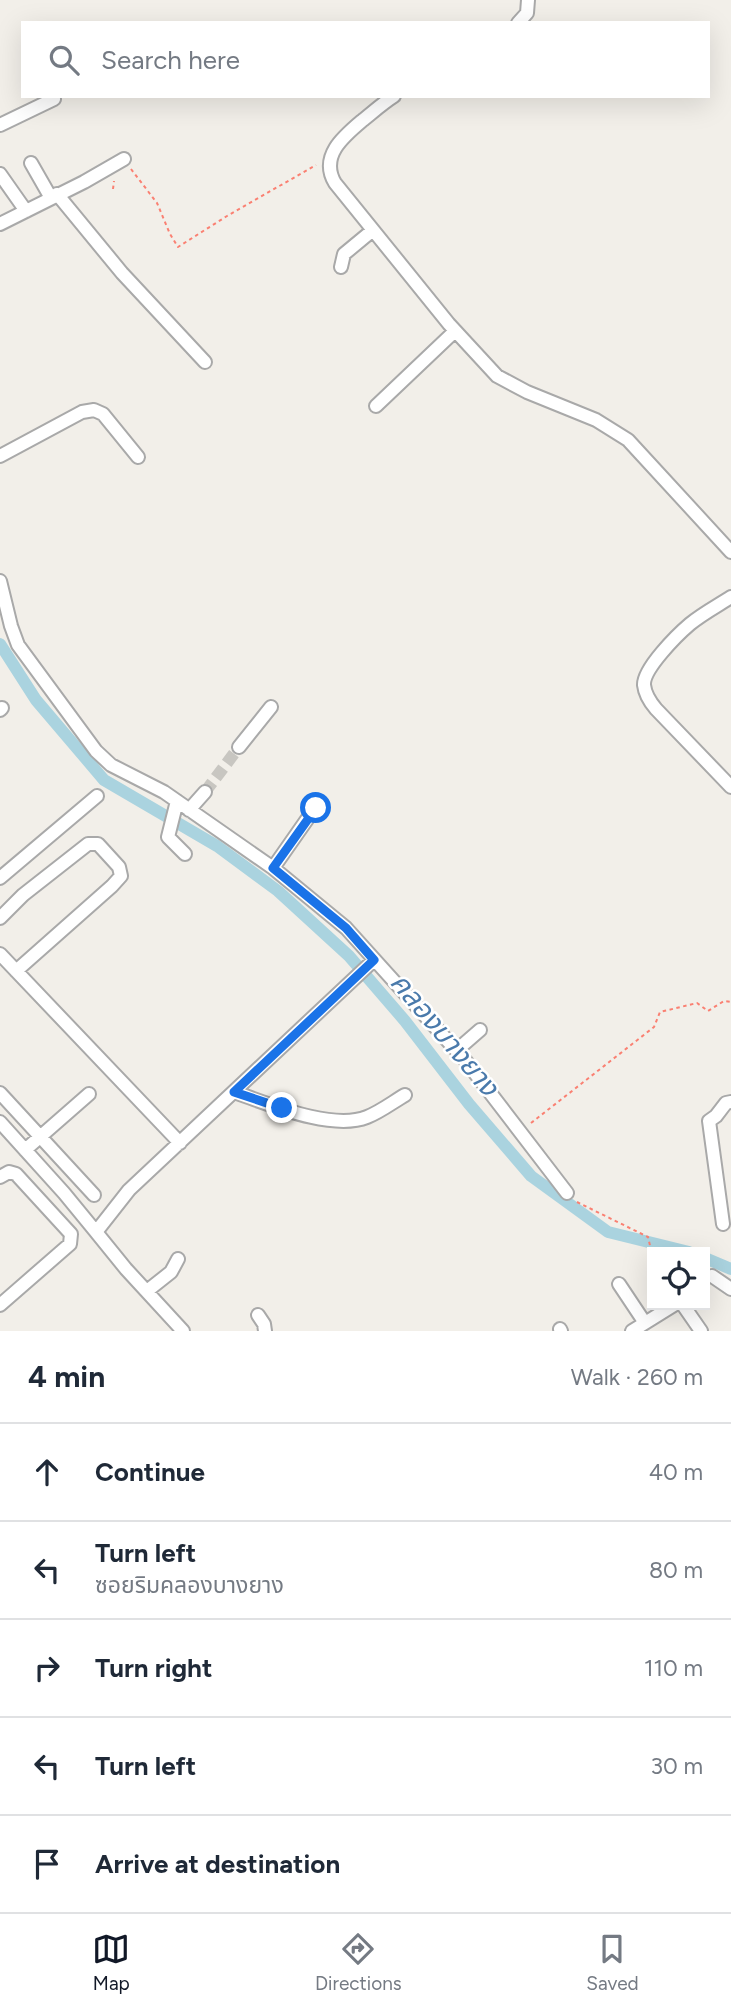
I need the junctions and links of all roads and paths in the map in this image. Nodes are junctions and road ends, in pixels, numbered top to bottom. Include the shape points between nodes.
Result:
1 (528, 0) edge
2 (520, 21) edge
3 (392, 98) edge
4 (54, 99) dead end
5 (0, 125) edge
6 (124, 159) joint
7 (330, 159) junction
8 (31, 163) dead end
9 (0, 174) edge
10 (54, 196) junction
11 (26, 211) junction
12 (0, 224) edge
13 (373, 230) junction
14 (341, 267) dead end
15 (454, 331) junction
16 (205, 362) dead end
17 (376, 406) dead end
18 (0, 456) edge
19 (138, 457) dead end
20 (731, 552) edge
21 (0, 581) edge
22 (731, 597) edge
23 (271, 707) dead end
24 (239, 747) tunnel mouth
25 (731, 787) edge
26 (205, 792) tunnel mouth
27 (97, 796) dead end
28 (175, 807) junction
29 (316, 808) dead end
30 (189, 810) junction
31 (185, 854) dead end
32 (273, 868) junction
33 (0, 878) edge
34 (0, 918) edge
35 (0, 954) edge
36 (371, 962) junction
37 (16, 971) junction
38 (731, 1002) edge
39 (480, 1030) dead end
40 (457, 1050) junction
41 (234, 1092) junction
42 (0, 1093) edge
43 (89, 1094) dead end
44 (405, 1095) dead end
45 (731, 1102) edge
46 (0, 1122) edge
47 (519, 1133) junction
48 (40, 1136) junction
49 (180, 1143) junction
50 (25, 1150) junction
51 (0, 1177) edge
52 (566, 1193) joint
53 (94, 1195) dead end
54 (723, 1224) dead end
55 (96, 1233) junction
56 (652, 1247) edge
57 (178, 1259) dead end
58 (712, 1276) dead end
59 (619, 1284) dead end
60 (731, 1289) edge
61 (146, 1291) junction
62 (0, 1305) edge
63 (666, 1310) edge
64 (686, 1310) edge
65 (258, 1315) dead end
66 (645, 1323) junction
67 (183, 1331) edge
68 (265, 1331) edge
69 (632, 1331) edge
70 (701, 1331) edge

1 - 2 street via 527,13
3 - 7 street via 346,135
4 - 5 street
6 - 7 path via 157,204 178,247
6 - 10 street
7 - 13 street via 331,177
8 - 10 street
9 - 11 street
10 - 11 street
10 - 16 street
11 - 12 street
13 - 14 street via 344,254
13 - 15 street
15 - 17 street
15 - 20 street via 498,376 596,420 628,440
18 - 19 street via 94,410 103,414
21 - 28 street via 18,645 96,751
22 - 25 street via 690,624 654,661 644,686 656,709
23 - 24 street
26 - 30 street
27 - 33 street
28 - 30 street
28 - 31 street via 168,833
29 - 32 street
30 - 32 street
32 - 36 street via 346,928
34 - 37 street via 88,844 98,844 120,867 121,876 112,886
35 - 37 street
36 - 40 street
36 - 41 street
37 - 49 street
38 - 47 path via 708,1011 697,1003 660,1012 654,1027
39 - 40 street
40 - 47 street
41 - 44 street via 313,1116 344,1120 366,1118
41 - 49 street
42 - 48 street
43 - 48 street
45 - 54 street via 709,1121
46 - 50 street
47 - 52 street
48 - 50 street
48 - 53 street
49 - 55 street via 129,1190
50 - 55 street
51 - 62 street via 16,1174 72,1240
52 - 56 path via 579,1204 648,1237
55 - 61 street
57 - 61 street via 171,1272
58 - 60 street
59 - 66 street
61 - 67 street
63 - 66 street
64 - 70 street
65 - 68 street
66 - 69 street

